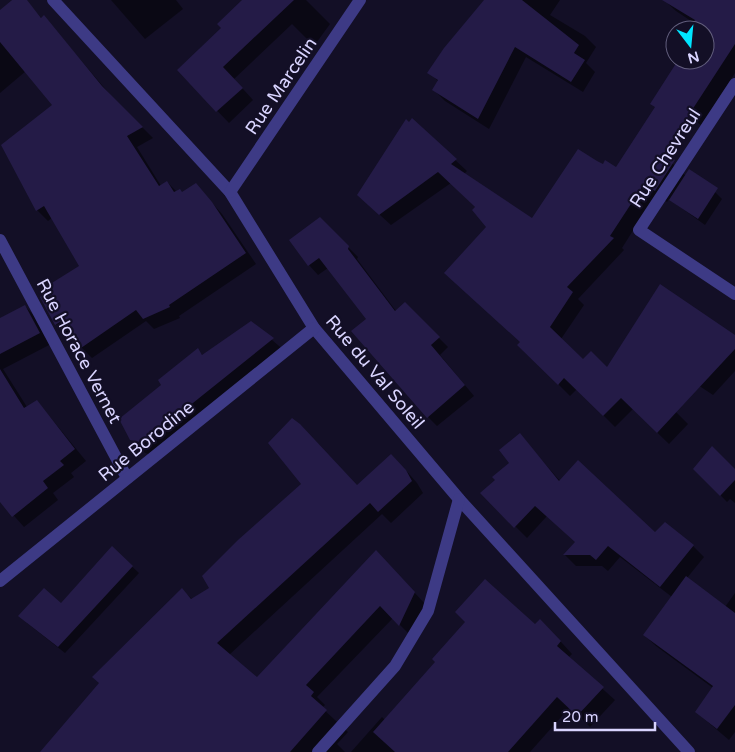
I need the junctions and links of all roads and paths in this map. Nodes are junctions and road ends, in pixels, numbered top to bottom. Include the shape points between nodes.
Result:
1 (53, 0) edge
2 (360, 0) edge
3 (735, 84) edge
4 (230, 192) junction
5 (0, 240) edge
6 (735, 294) edge
7 (314, 328) junction
8 (127, 478) junction
9 (459, 499) junction
10 (0, 581) edge
11 (318, 752) edge
12 (688, 752) edge

1 - 4 street, Rue du Val Soleil
2 - 4 street, Rue Marcelin
3 - 6 street, Rue Chevreul via 639,230
4 - 7 street, Rue du Val Soleil
5 - 8 street, Rue Horace Vernet
7 - 8 street, Rue Borodine
7 - 9 street, Rue du Val Soleil
8 - 10 street, Rue Borodine
9 - 11 street via 428,611 395,666
9 - 12 street, Rue du Val Soleil

